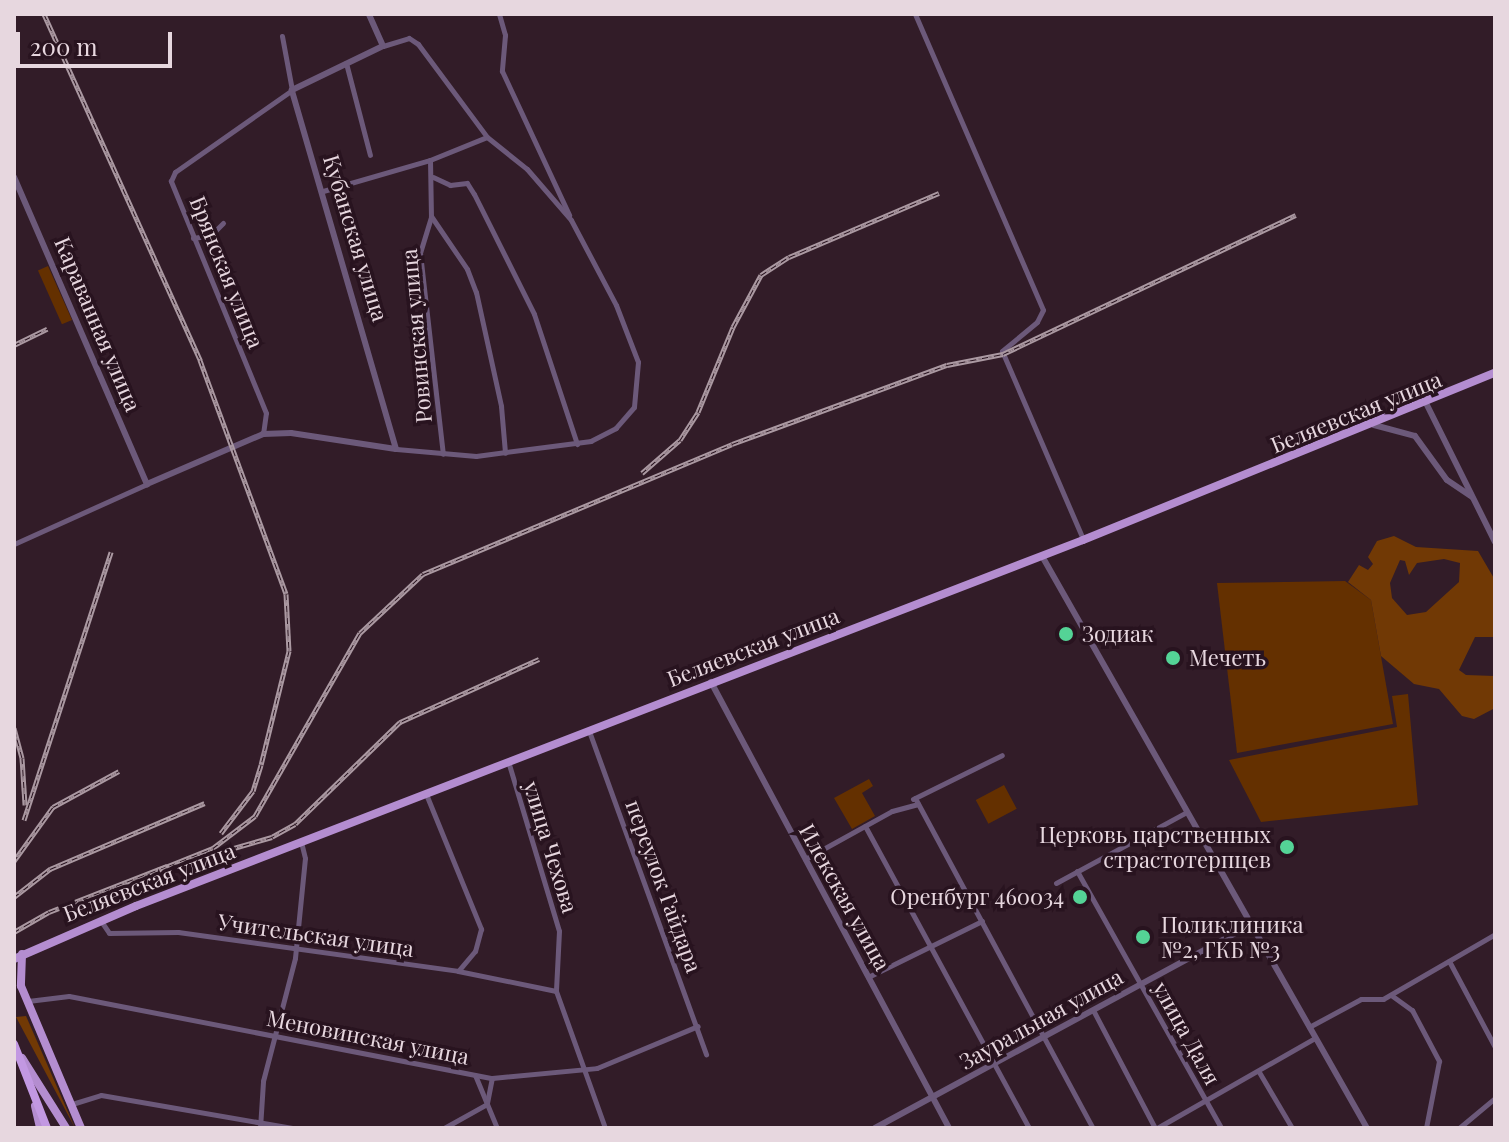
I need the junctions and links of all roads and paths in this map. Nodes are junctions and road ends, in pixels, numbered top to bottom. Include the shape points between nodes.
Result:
1 (369, 14) edge
2 (499, 14) edge
3 (915, 14) edge
4 (282, 36) dead end
5 (383, 46) junction
6 (346, 63) junction
7 (292, 90) junction
8 (487, 137) junction
9 (370, 155) dead end
10 (430, 160) junction
11 (14, 177) edge
12 (433, 177) junction
13 (323, 191) junction
14 (431, 216) junction
15 (571, 220) junction
16 (223, 223) dead end
17 (193, 238) junction
18 (1495, 373) edge
19 (1426, 403) junction
20 (1374, 425) junction
21 (263, 434) junction
22 (577, 444) junction
23 (396, 449) junction
24 (505, 453) junction
25 (443, 454) junction
26 (147, 484) junction
27 (1474, 499) junction
28 (1083, 540) junction
29 (1495, 542) edge
30 (14, 544) edge
31 (1042, 556) junction
32 (711, 682) junction
33 (589, 730) junction
34 (1002, 755) dead end
35 (508, 760) junction
36 (426, 793) junction
37 (916, 801) junction
38 (1187, 812) junction
39 (865, 826) junction
40 (301, 842) junction
41 (804, 860) junction
42 (1077, 871) junction
43 (1056, 883) dead end
44 (101, 920) junction
45 (982, 921) junction
46 (1250, 925) junction
47 (1495, 935) edge
48 (931, 946) junction
49 (292, 948) junction
50 (18, 956) edge
51 (1449, 961) junction
52 (458, 971) junction
53 (868, 977) junction
54 (1141, 984) junction
55 (556, 991) junction
56 (1391, 995) junction
57 (27, 1001) junction
58 (1093, 1010) junction
59 (698, 1026) junction
60 (1309, 1027) junction
61 (275, 1035) junction
62 (1044, 1037) junction
63 (1315, 1038) junction
64 (15, 1047) edge
65 (1495, 1047) edge
66 (706, 1054) dead end
67 (993, 1064) junction
68 (584, 1069) junction
69 (1259, 1072) junction
70 (475, 1075) junction
71 (492, 1078) junction
72 (33, 1094) junction
73 (933, 1098) junction
74 (1495, 1098) edge
75 (1206, 1100) junction
76 (487, 1104) junction
77 (71, 1105) junction
78 (261, 1126) edge
79 (40, 1128) edge
80 (47, 1128) edge
81 (66, 1128) edge
82 (81, 1128) edge
83 (292, 1128) edge
84 (444, 1128) edge
85 (497, 1128) edge
86 (605, 1128) edge
87 (875, 1128) edge
88 (949, 1128) edge
89 (1029, 1128) edge
90 (1093, 1128) edge
91 (1156, 1128) edge
92 (1221, 1128) edge
93 (1292, 1128) edge
94 (1367, 1128) edge
95 (1426, 1128) edge
96 (1459, 1128) edge

1 - 5 street
2 - 15 street via 505,35 502,71
3 - 28 street via 1043,310 1037,322 1002,351
4 - 7 street, Кубанская улица
5 - 6 street, Брянская улица
5 - 8 street via 409,38 418,44
6 - 7 street, Брянская улица
6 - 9 street
7 - 13 street, Кубанская улица
7 - 17 street, Брянская улица via 175,172 173,189
8 - 10 street
8 - 15 street via 527,169
10 - 12 street, Ровинская улица
10 - 13 street
11 - 26 street, Караванная улица
12 - 14 street, Ровинская улица
12 - 22 street via 450,185 467,183 474,194 534,314
13 - 23 street, Кубанская улица
14 - 24 street via 476,292 501,406
14 - 25 street, Ровинская улица via 420,253
15 - 22 street via 616,305 638,362 637,395 626,418 605,436
16 - 17 street via 211,235
17 - 21 street, Брянская улица via 266,413
18 - 19 main road, Беляевская улица
19 - 20 main road, Беляевская улица
19 - 27 street
20 - 27 street via 1415,436 1447,480
20 - 28 main road, Беляевская улица
21 - 23 street via 291,433
21 - 26 street
22 - 24 street
23 - 25 street
24 - 25 street
26 - 30 street
27 - 29 street
28 - 31 main road, Беляевская улица
31 - 32 main road, Беляевская улица
31 - 38 street
32 - 33 main road, Беляевская улица
32 - 41 street, Илекская улица
33 - 35 main road, Беляевская улица
33 - 59 street, переулок Гайдара
34 - 37 street
35 - 36 main road, Беляевская улица
35 - 55 street, улица Чехова via 559,931
36 - 40 main road, Беляевская улица
36 - 52 street via 481,929 475,951
37 - 39 street
37 - 45 street
38 - 42 street
38 - 46 street
39 - 41 street
39 - 48 street
40 - 44 main road, Беляевская улица
40 - 49 street via 305,858
41 - 53 street, Илекская улица
42 - 43 street
42 - 54 street, улица Даля
44 - 49 street, Учительская улица via 109,933 178,932
44 - 50 main road, Беляевская улица
45 - 48 street
45 - 62 street
46 - 54 street, Зауральная улица
46 - 60 street
47 - 51 street
48 - 53 street
48 - 67 street
49 - 52 street, Учительская улица
49 - 61 street via 295,958
50 - 57 main road
51 - 56 street
51 - 65 street
52 - 55 street, Учительская улица
53 - 73 street, Илекская улица
54 - 58 street, Зауральная улица
54 - 75 street, улица Даля
55 - 68 street, улица Чехова
56 - 60 street via 1341,1007
56 - 95 street via 1412,1010 1439,1061
57 - 61 street, Меновинская улица via 69,996
57 - 77 main road
58 - 62 street, Зауральная улица
58 - 91 street
59 - 66 street, переулок Гайдара
59 - 68 street, Меновинская улица via 636,1054
60 - 63 street
61 - 70 street, Меновинская улица
61 - 78 street via 263,1081
62 - 67 street, Зауральная улица
62 - 90 street
63 - 69 street
63 - 94 street
64 - 72 highway
64 - 81 main road
67 - 73 street, Зауральная улица
67 - 89 street
68 - 71 street, Меновинская улица
68 - 86 street, улица Чехова
69 - 75 street
69 - 93 street
70 - 71 street, Меновинская улица
70 - 76 street
71 - 76 street
72 - 79 main road
72 - 80 highway
73 - 87 street, Зауральная улица
73 - 88 street, Илекская улица
74 - 96 street
75 - 91 street
75 - 92 street, улица Даля
76 - 84 street
76 - 85 street
77 - 78 street via 101,1095
77 - 82 main road
78 - 83 street

